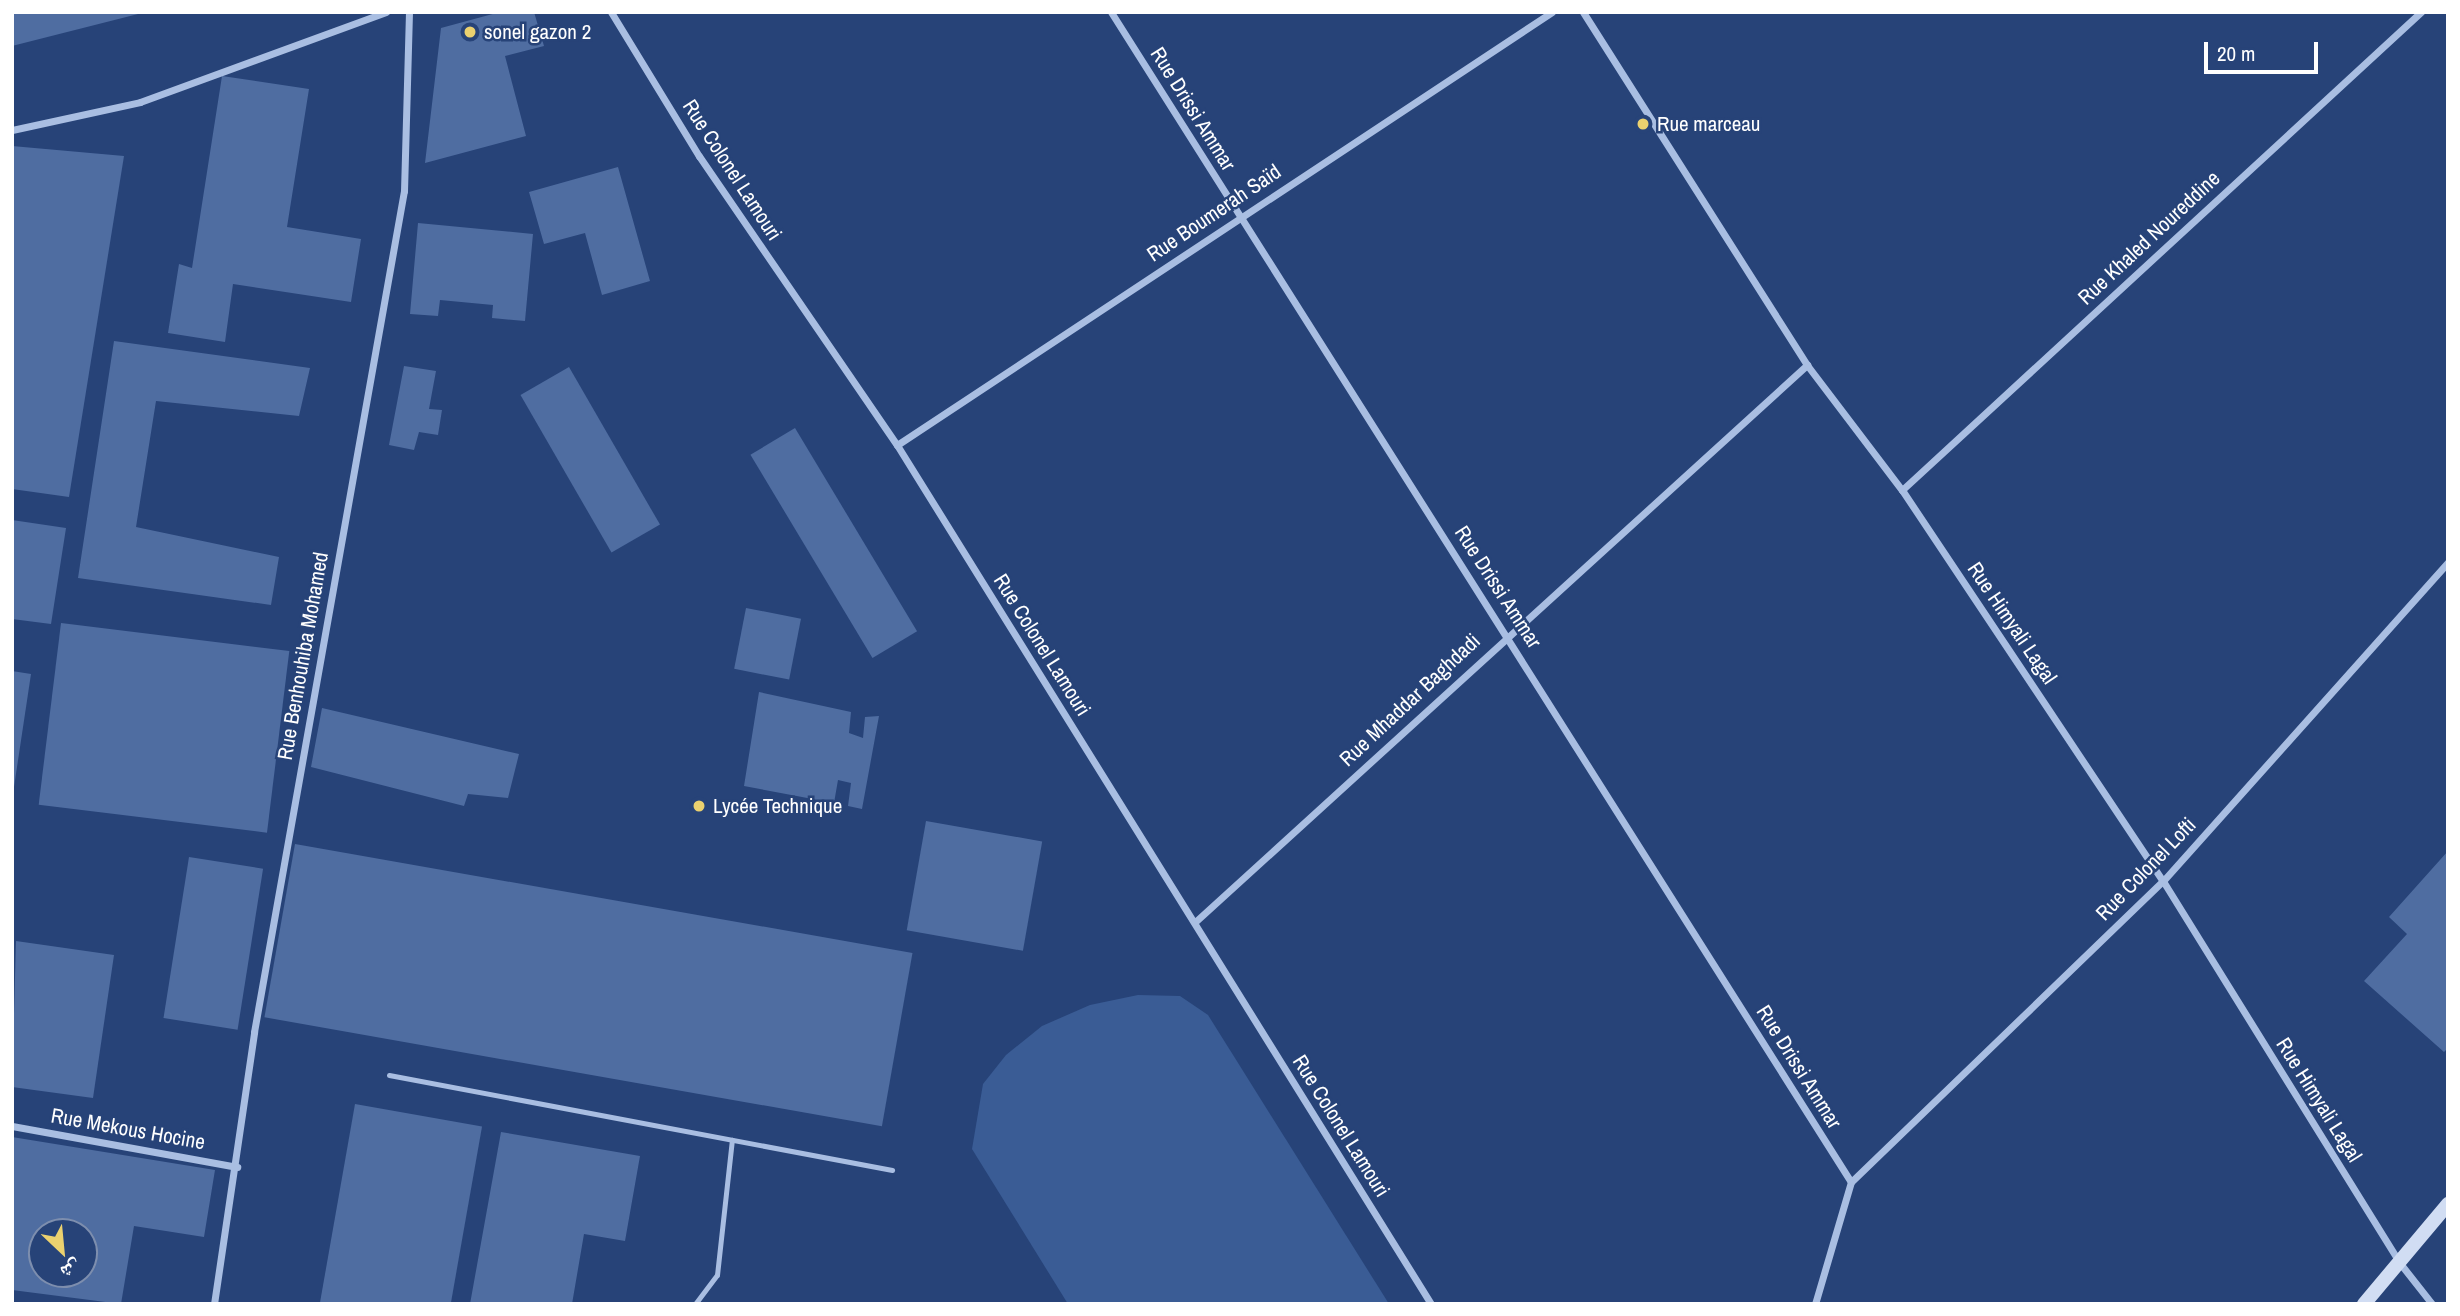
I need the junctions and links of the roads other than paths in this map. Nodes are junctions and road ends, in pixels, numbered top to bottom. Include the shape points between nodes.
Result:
1 (386, 12) edge
2 (409, 12) edge
3 (611, 12) edge
4 (1111, 12) edge
5 (1552, 12) edge
6 (1583, 12) edge
7 (2421, 12) edge
8 (12, 130) edge
9 (1240, 216) junction
10 (1807, 365) junction
11 (897, 445) junction
12 (1902, 490) junction
13 (2448, 562) edge
14 (1508, 634) junction
15 (2163, 881) junction
16 (1195, 922) junction
17 (389, 1075) dead end
18 (12, 1126) edge
19 (732, 1140) junction
20 (237, 1167) junction
21 (892, 1170) dead end
22 (1851, 1182) junction
23 (2448, 1204) edge
24 (2399, 1262) junction
25 (214, 1304) edge
26 (695, 1304) edge
27 (1431, 1304) edge
28 (1815, 1304) edge
29 (2364, 1304) edge
30 (2432, 1304) edge

1 - 8 street via 140,102
2 - 20 street, Rue Benhouhiba Mohamed via 404,191 257,1018
3 - 11 street, Rue Colonel Lamouri via 699,156
4 - 9 street, Rue Drissi Ammar
5 - 9 street, Rue Boumerah Saïd
6 - 10 street, Rue Himyali Lagal
7 - 12 street, Rue Khaled Noureddine
9 - 11 street, Rue Boumerah Saïd
9 - 14 street, Rue Drissi Ammar
10 - 12 street, Rue Himyali Lagal
10 - 14 street, Rue Mhaddar Baghdadi
11 - 16 street, Rue Colonel Lamouri
12 - 15 street, Rue Himyali Lagal
13 - 15 street, Rue Colonel Lofti
14 - 16 street, Rue Mhaddar Baghdadi
14 - 22 street, Rue Drissi Ammar
15 - 22 street, Rue Colonel Lofti
15 - 24 street, Rue Himyali Lagal
16 - 27 street, Rue Colonel Lamouri
17 - 19 lane
18 - 20 street, Rue Mekous Hocine
19 - 21 lane
19 - 26 lane via 717,1275
20 - 25 street, Rue Benhouhiba Mohamed
22 - 28 street
23 - 24 street
24 - 29 street
24 - 30 street, Rue Himyali Lagal

